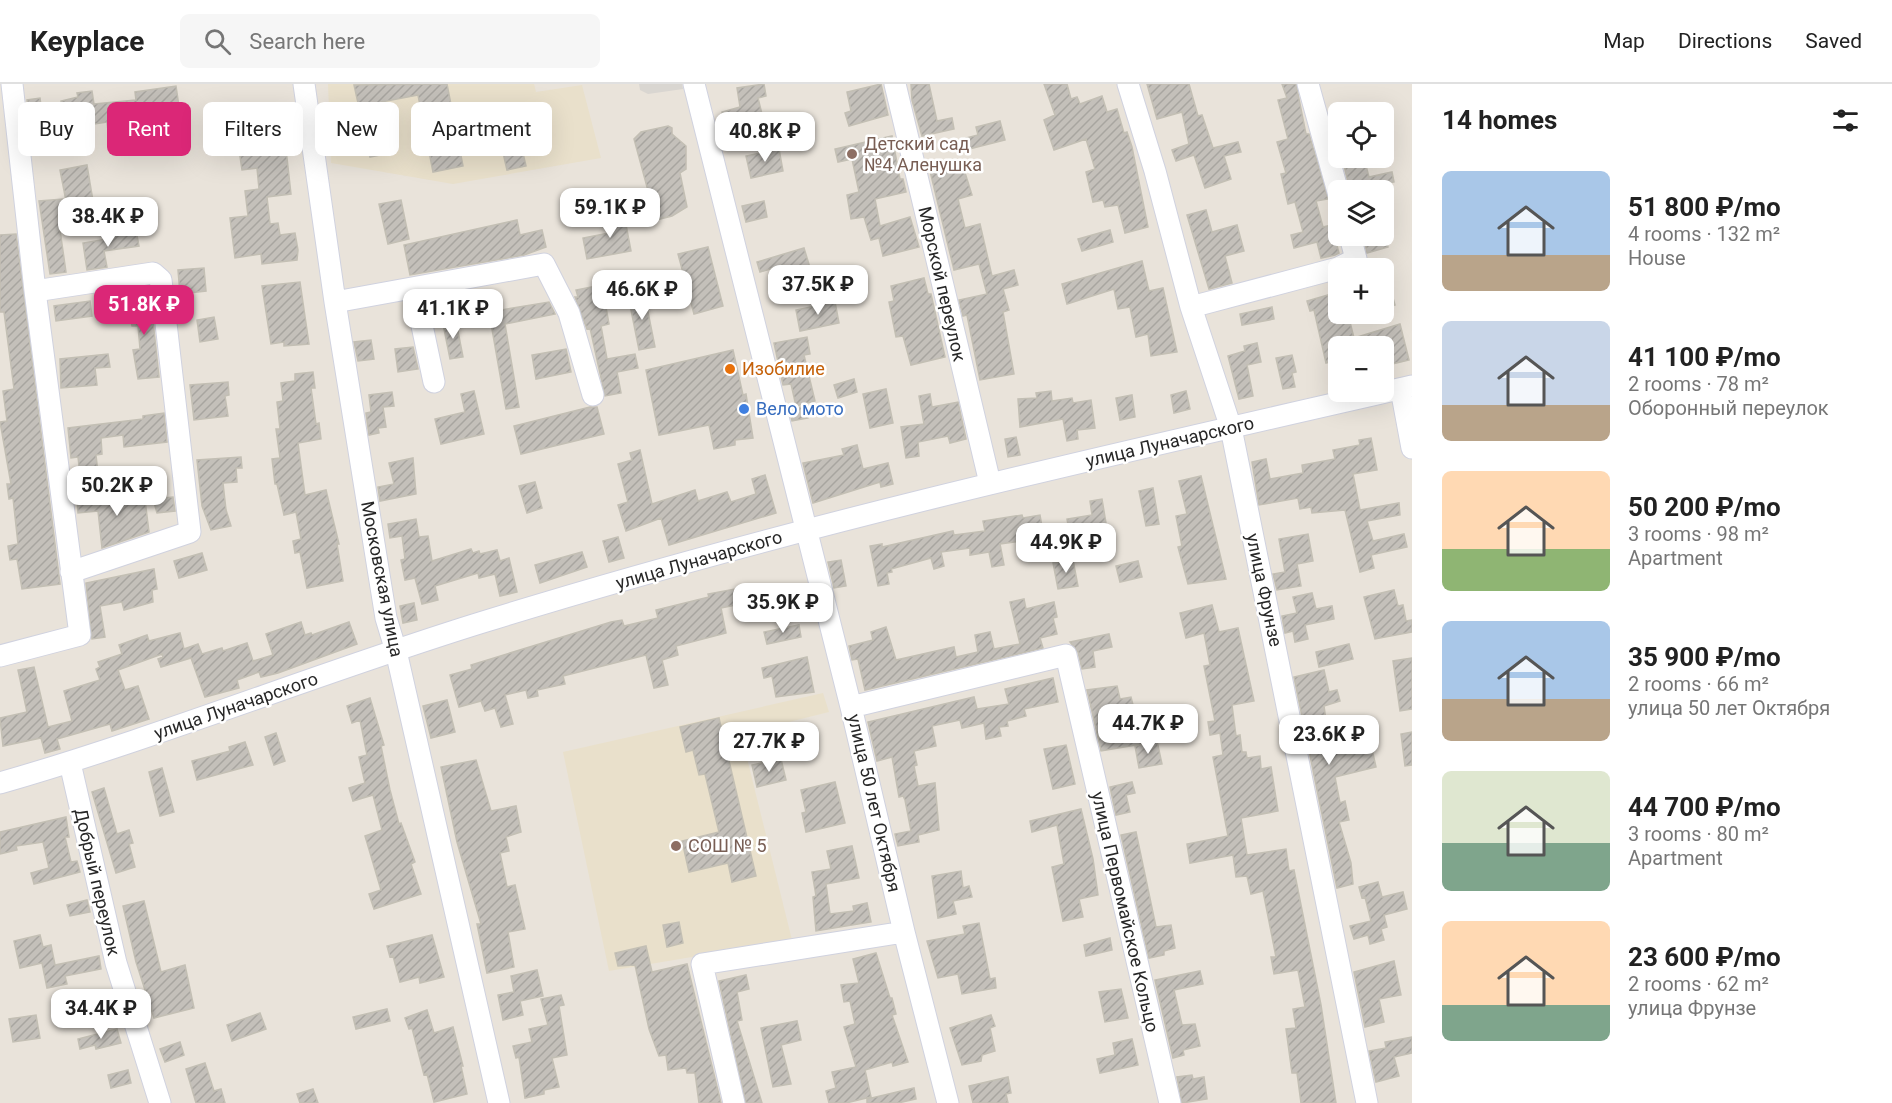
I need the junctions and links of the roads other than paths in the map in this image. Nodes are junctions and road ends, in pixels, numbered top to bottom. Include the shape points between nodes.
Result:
1 (12, 84) edge
2 (304, 84) edge
3 (694, 84) edge
4 (895, 84) edge
5 (1128, 84) edge
6 (1308, 84) edge
7 (1335, 180) edge
8 (1353, 246) edge
9 (414, 288) junction
10 (35, 291) junction
11 (335, 303) junction
12 (1191, 307) junction
13 (434, 382) dead end
14 (1406, 388) edge
15 (592, 395) dead end
16 (1231, 428) junction
17 (1412, 448) edge
18 (990, 483) junction
19 (805, 530) junction
20 (71, 572) junction
21 (396, 651) junction
22 (0, 656) edge
23 (851, 707) junction
24 (70, 763) junction
25 (0, 783) edge
26 (904, 932) junction
27 (160, 1103) edge
28 (500, 1103) edge
29 (734, 1103) edge
30 (948, 1103) edge
31 (1170, 1103) edge
32 (1367, 1103) edge

1 - 10 street
2 - 11 street, Московская улица
3 - 19 street, улица 50 лет Октября
4 - 18 street, Морской переулок
5 - 12 street, улица Фрунзе
6 - 7 street
8 - 12 street via 1356,259 1338,268
9 - 11 street
9 - 13 street
9 - 15 street via 544,264 569,313
10 - 20 street
10 - 20 street via 153,273 162,280 190,532
11 - 21 street, Московская улица via 386,618
12 - 16 street, улица Фрунзе
14 - 16 street, улица Луначарского
14 - 17 street
16 - 18 street, улица Луначарского
16 - 32 street, улица Фрунзе
18 - 19 street, улица Луначарского
19 - 21 street, улица Луначарского via 483,622
19 - 23 street, улица 50 лет Октября
20 - 22 street via 80,635
21 - 24 street, улица Луначарского
21 - 28 street, Московская улица
23 - 26 street, улица 50 лет Октября
23 - 31 street, улица Первомайское Кольцо via 1066,655
24 - 25 street, улица Луначарского
24 - 27 street, Добрый переулок via 116,963
26 - 29 street via 702,964
26 - 30 street, улица 50 лет Октября

